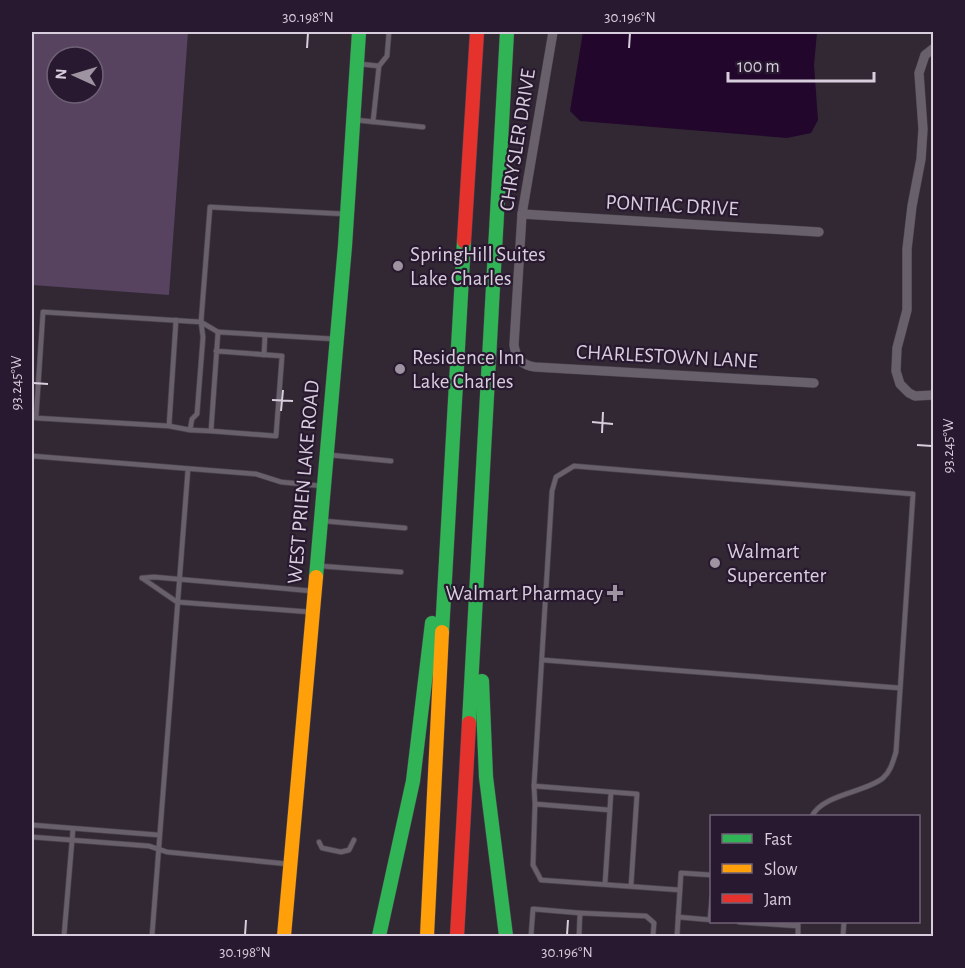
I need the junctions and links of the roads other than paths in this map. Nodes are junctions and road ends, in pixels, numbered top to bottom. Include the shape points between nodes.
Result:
1 (359, 32) edge
2 (389, 32) edge
3 (477, 32) edge
4 (507, 32) edge
5 (553, 32) edge
6 (933, 48) edge
7 (357, 63) junction
8 (379, 66) junction
9 (354, 120) junction
10 (374, 122) junction
11 (423, 128) dead end
12 (347, 214) junction
13 (522, 214) junction
14 (819, 232) dead end
15 (176, 320) junction
16 (201, 322) junction
17 (218, 332) junction
18 (265, 335) junction
19 (337, 339) junction
20 (216, 351) junction
21 (264, 355) junction
22 (520, 361) joint
23 (814, 383) dead end
24 (933, 395) edge
25 (34, 419) edge
26 (169, 426) junction
27 (190, 430) junction
28 (211, 431) junction
29 (327, 454) junction
30 (32, 456) edge
31 (451, 458) junction
32 (391, 461) dead end
33 (188, 469) junction
34 (324, 486) junction
35 (321, 521) junction
36 (405, 528) dead end
37 (317, 565) junction
38 (401, 572) dead end
39 (179, 580) junction
40 (315, 591) junction
41 (476, 597) junction
42 (177, 602) junction
43 (313, 613) junction
44 (543, 660) junction
45 (900, 688) junction
46 (534, 786) junction
47 (611, 792) junction
48 (535, 804) junction
49 (610, 810) junction
50 (812, 815) edge
51 (32, 825) edge
52 (72, 829) junction
53 (159, 835) junction
54 (32, 837) edge
55 (72, 840) junction
56 (354, 840) dead end
57 (319, 842) dead end
58 (158, 849) junction
59 (291, 864) junction
60 (710, 875) edge
61 (605, 884) junction
62 (631, 886) junction
63 (680, 890) junction
64 (580, 913) junction
65 (678, 917) junction
66 (710, 919) edge
67 (773, 923) edge
68 (798, 924) edge
69 (64, 936) edge
70 (152, 936) edge
71 (284, 936) edge
72 (380, 936) edge
73 (427, 936) edge
74 (457, 936) edge
75 (506, 936) edge
76 (531, 936) edge
77 (579, 936) edge
78 (653, 936) edge
79 (677, 936) edge
80 (798, 936) edge

1 - 7 main road, WEST PRIEN LAKE ROAD
2 - 8 lane via 387,56
3 - 31 main road
4 - 41 main road
5 - 13 street, CHRYSLER DRIVE
6 - 24 street via 921,62 919,73 921,159 907,249 908,310 897,348 896,371 900,384 909,393
7 - 8 lane
7 - 9 main road, WEST PRIEN LAKE ROAD
8 - 10 lane
9 - 10 lane
9 - 12 main road, WEST PRIEN LAKE ROAD
10 - 11 lane
12 - 16 lane via 210,207
12 - 19 main road, WEST PRIEN LAKE ROAD
13 - 14 street, PONTIAC DRIVE
13 - 22 street, CHRYSLER DRIVE via 514,345
15 - 16 lane
15 - 25 lane via 43,312
15 - 26 lane
16 - 17 lane
16 - 27 lane via 197,414
17 - 18 lane
17 - 20 lane
18 - 19 lane
18 - 21 lane
19 - 29 main road, WEST PRIEN LAKE ROAD
20 - 21 lane
20 - 28 lane
21 - 28 lane via 282,356 276,436
22 - 23 street, CHARLESTOWN LANE via 535,367
25 - 26 lane
26 - 27 lane
27 - 28 lane
29 - 32 lane
29 - 34 main road, WEST PRIEN LAKE ROAD
30 - 33 lane
31 - 72 main road via 413,781
31 - 73 main road
33 - 34 lane via 256,474 281,482
33 - 39 lane
34 - 35 main road, WEST PRIEN LAKE ROAD
35 - 36 lane
35 - 37 main road, WEST PRIEN LAKE ROAD
37 - 38 lane
37 - 40 main road, WEST PRIEN LAKE ROAD
39 - 40 lane
39 - 42 lane
39 - 42 lane via 142,578
40 - 43 main road, WEST PRIEN LAKE ROAD
41 - 74 main road
41 - 75 main road via 482,639 484,772
42 - 43 lane
42 - 53 lane
43 - 59 main road, WEST PRIEN LAKE ROAD
44 - 45 lane
44 - 45 lane via 552,491 556,477 574,466 913,494
44 - 46 lane
45 - 50 lane via 896,752 891,768 883,779 826,803
46 - 47 lane
46 - 48 lane
47 - 49 lane
47 - 62 lane via 637,794
48 - 49 lane
48 - 61 lane via 533,865 541,880
49 - 61 lane
51 - 52 lane
52 - 53 lane
52 - 55 lane
53 - 58 lane
54 - 55 lane
55 - 58 lane
55 - 69 lane
56 - 57 lane via 349,850 341,852 322,848
58 - 59 lane
58 - 70 lane
59 - 71 main road, WEST PRIEN LAKE ROAD
60 - 63 lane via 681,873
61 - 62 lane
62 - 63 lane
63 - 65 lane
64 - 76 lane via 533,909
64 - 77 lane
64 - 78 lane via 646,916 654,922
65 - 66 lane
65 - 79 lane
67 - 68 lane
68 - 80 lane

